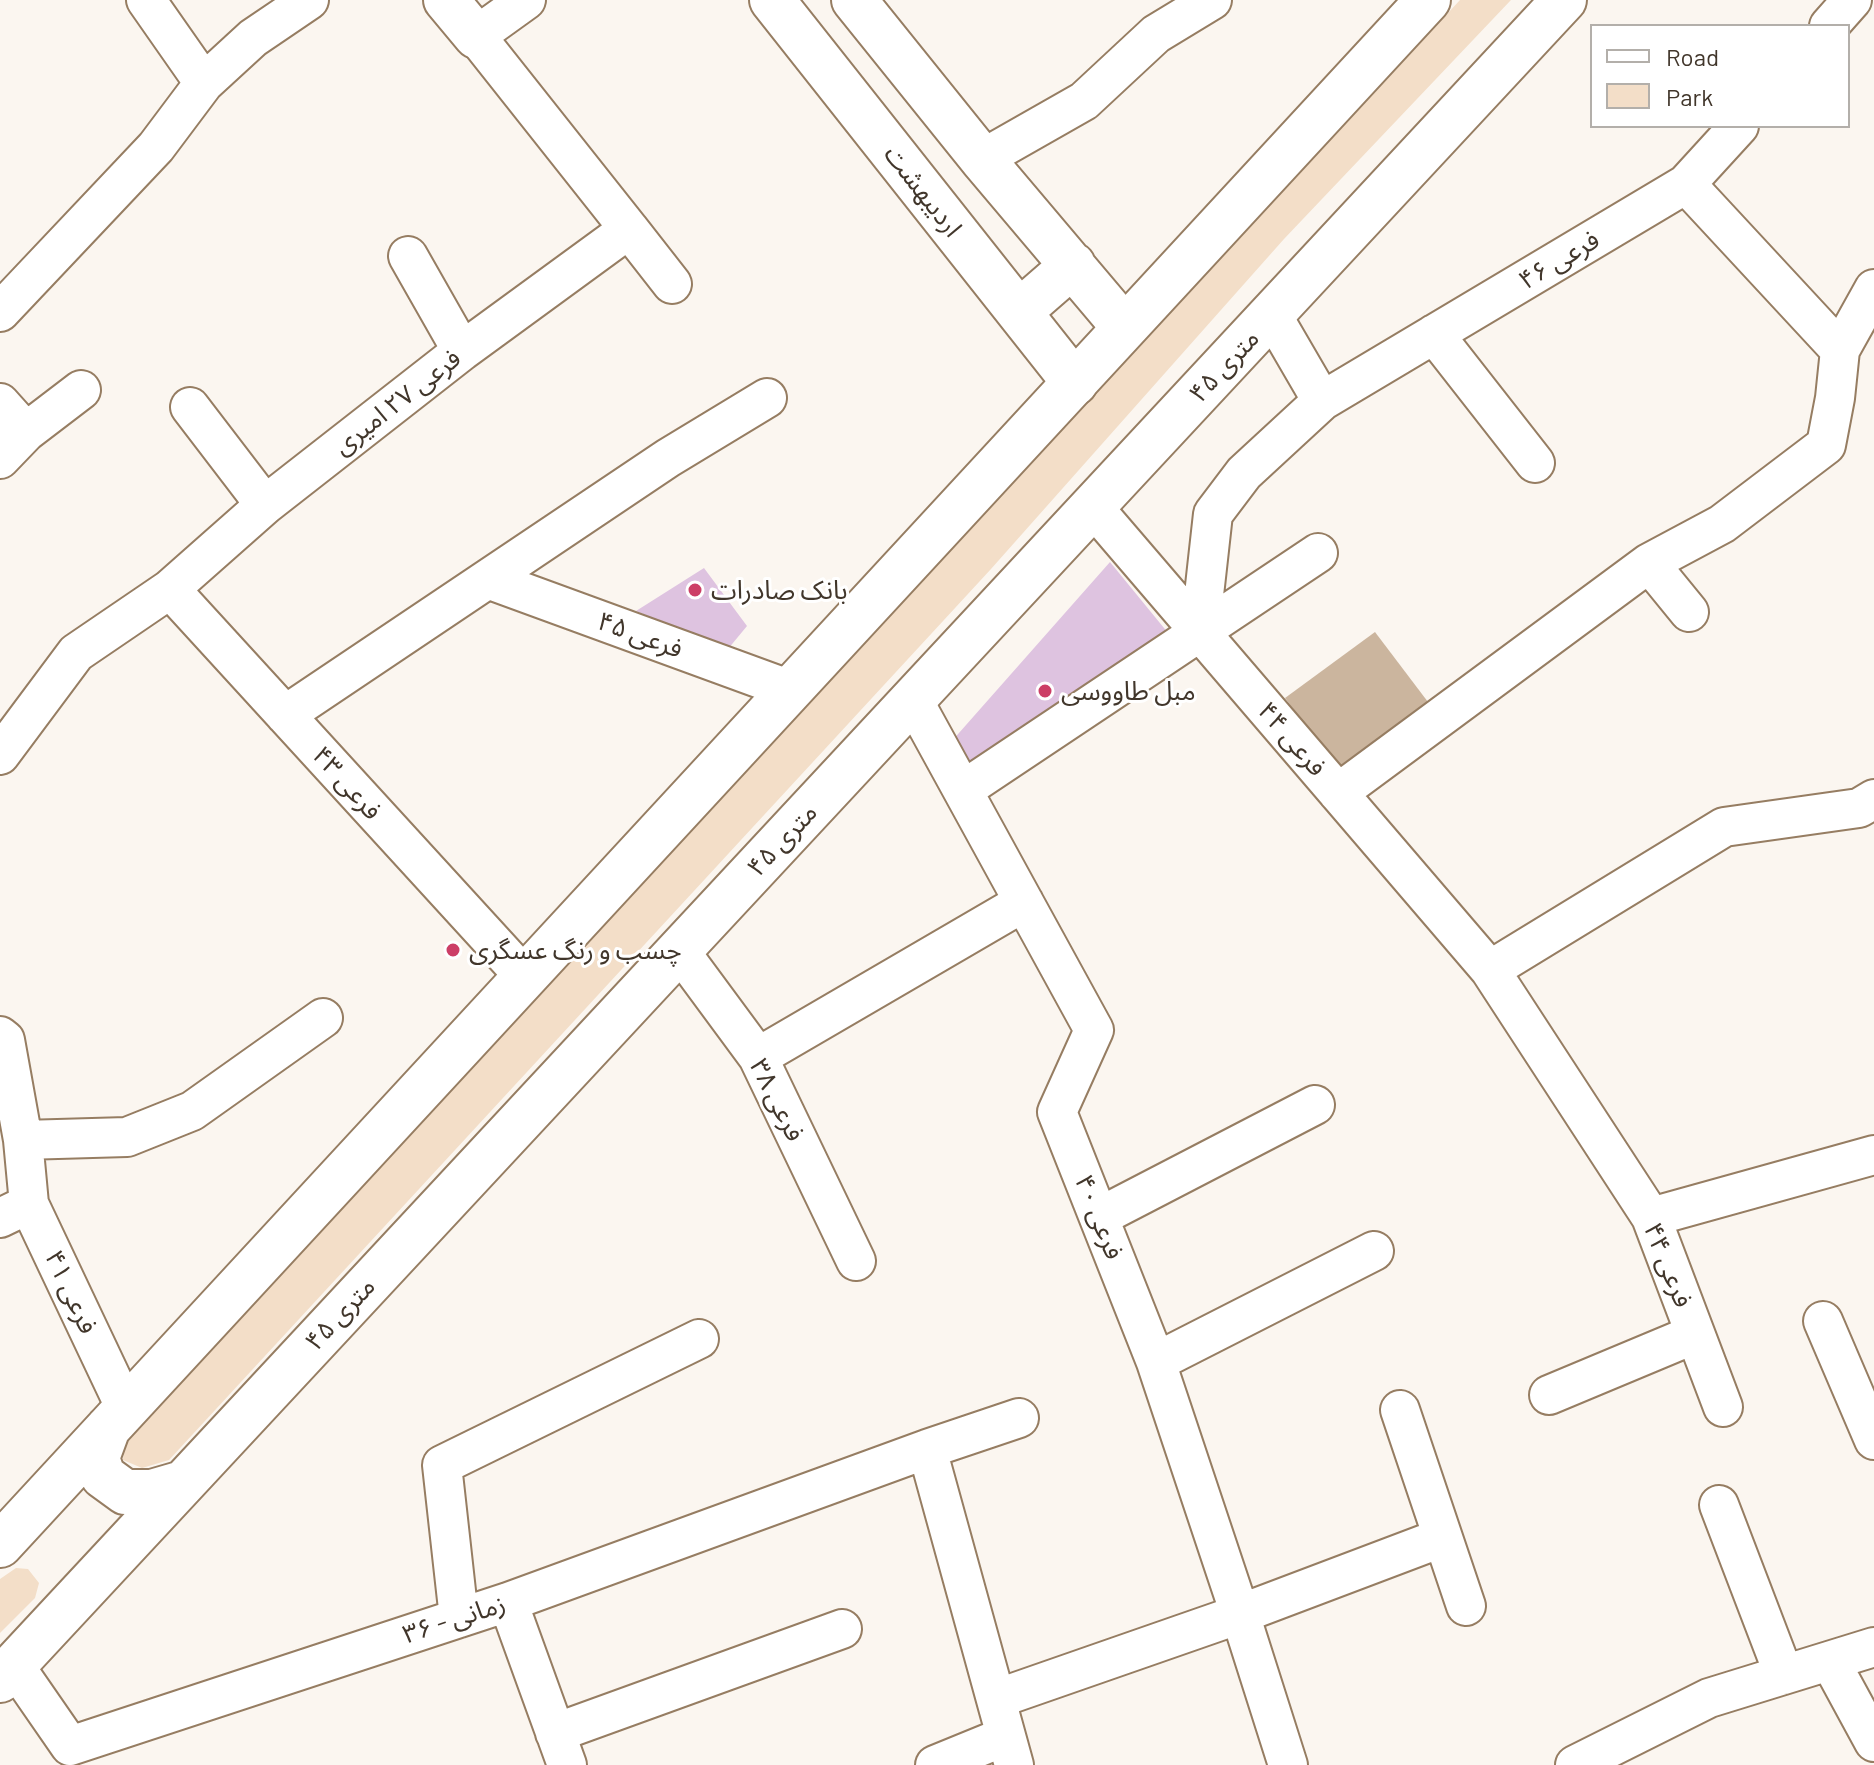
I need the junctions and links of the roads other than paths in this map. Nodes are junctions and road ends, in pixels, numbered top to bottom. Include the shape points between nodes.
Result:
1 (146, 0) edge
2 (309, 0) edge
3 (446, 0) edge
4 (526, 0) edge
5 (772, 0) edge
6 (854, 0) edge
7 (1212, 0) edge
8 (1564, 0) edge
9 (1852, 0) edge
10 (1424, 1) edge
11 (1831, 24) edge
12 (476, 36) junction
13 (204, 83) junction
14 (1737, 128) edge
15 (982, 159) junction
16 (1686, 184) junction
17 (629, 229) junction
18 (408, 256) dead end
19 (1073, 265) junction
20 (672, 284) dead end
21 (1874, 289) edge
22 (0, 312) edge
23 (1019, 312) junction
24 (1272, 315) junction
25 (1124, 327) junction
26 (1434, 334) junction
27 (1840, 350) junction
28 (462, 351) junction
29 (1075, 383) junction
30 (81, 390) dead end
31 (767, 398) dead end
32 (1322, 401) junction
33 (0, 403) edge
34 (190, 407) dead end
35 (26, 432) junction
36 (0, 459) edge
37 (1535, 463) dead end
38 (265, 505) junction
39 (1093, 507) junction
40 (1318, 553) dead end
41 (1649, 563) junction
42 (490, 580) junction
43 (170, 589) junction
44 (1689, 612) dead end
45 (1200, 631) junction
46 (791, 690) junction
47 (913, 700) junction
48 (285, 715) junction
49 (0, 755) edge
50 (963, 790) junction
51 (1338, 793) junction
52 (1874, 799) edge
53 (1024, 902) junction
54 (679, 950) junction
55 (1490, 970) junction
56 (525, 977) junction
57 (323, 1018) dead end
58 (0, 1036) edge
59 (758, 1057) junction
60 (1315, 1105) dead end
61 (23, 1140) junction
62 (1874, 1155) edge
63 (14, 1211) edge
64 (1099, 1217) junction
65 (1651, 1217) junction
66 (1374, 1251) dead end
67 (856, 1261) dead end
68 (1823, 1321) dead end
69 (1695, 1334) junction
70 (699, 1339) dead end
71 (1156, 1362) junction
72 (1549, 1395) dead end
73 (1723, 1407) dead end
74 (1400, 1410) dead end
75 (117, 1418) junction
76 (1019, 1418) dead end
77 (1874, 1440) edge
78 (927, 1449) junction
79 (183, 1483) junction
80 (1719, 1505) dead end
81 (1441, 1538) junction
82 (0, 1545) edge
83 (508, 1602) junction
84 (1466, 1606) dead end
85 (1240, 1614) junction
86 (459, 1618) junction
87 (842, 1629) dead end
88 (1874, 1647) edge
89 (1830, 1661) junction
90 (7, 1672) edge
91 (1784, 1675) junction
92 (996, 1699) junction
93 (1874, 1742) edge
94 (561, 1749) edge
95 (1010, 1751) edge
96 (935, 1765) edge
97 (1288, 1765) edge
98 (1575, 1765) edge

1 - 13 street
2 - 13 street via 253,38
3 - 12 main road
4 - 12 street
5 - 23 main road, اردیبهشت
6 - 15 main road
7 - 15 street via 1156,34 1084,101
8 - 24 main road, ۴۵ متری
9 - 11 street
10 - 25 main road
12 - 17 street
13 - 22 street via 156,147
14 - 16 street, فرعی ۴۶
15 - 19 main road
16 - 26 street, فرعی ۴۶
16 - 27 street
17 - 20 street
17 - 28 street, فرعی ۲۷ امیری
18 - 28 street
19 - 23 main road
19 - 25 main road
21 - 27 street
23 - 29 main road, اردیبهشت
24 - 32 street
24 - 39 main road, ۴۵ متری
25 - 29 main road
26 - 32 street, فرعی ۴۶
26 - 37 street
27 - 41 street via 1826,445 1722,524
28 - 38 street, فرعی ۲۷ امیری
29 - 46 main road
30 - 35 street
31 - 42 street via 668,458
32 - 45 street, فرعی ۴۶ via 1244,473 1213,514
33 - 35 street
34 - 38 street
35 - 36 street
38 - 43 street, فرعی ۲۷ امیری
39 - 45 street, فرعی ۴۴
39 - 47 main road, ۴۵ متری
40 - 45 street
41 - 44 street
41 - 51 street
42 - 46 street, فرعی ۴۵
42 - 48 street
43 - 48 street, فرعی ۴۳
43 - 49 street, فرعی ۲۷ امیری via 76,653
45 - 50 street
45 - 51 street, فرعی ۴۴
46 - 56 main road
47 - 50 street, فرعی ۴۰
47 - 54 main road, ۴۵ متری
48 - 56 street, فرعی ۴۳
50 - 53 street, فرعی ۴۰
51 - 55 street, فرعی ۴۴
52 - 55 street via 1859,808 1724,827
53 - 59 street
53 - 64 street, فرعی ۴۰ via 1094,1030 1057,1112
54 - 59 street, فرعی ۳۸
54 - 79 main road, ۴۵ متری
55 - 65 street, فرعی ۴۴
56 - 75 main road
57 - 61 street via 192,1111 127,1137
58 - 61 street, فرعی ۴۱ via 5,1040
59 - 67 street, فرعی ۳۸
60 - 64 street
61 - 63 street, فرعی ۴۱
62 - 65 street
63 - 75 street, فرعی ۴۱
64 - 71 street, فرعی ۴۰
65 - 69 street, فرعی ۴۴
66 - 71 street
68 - 77 street
69 - 72 street
69 - 73 street, فرعی ۴۴
70 - 86 street via 442,1465
71 - 85 street, فرعی ۴۰
74 - 81 street
75 - 79 main road via 97,1458 103,1476 125,1492 152,1492
75 - 82 main road
76 - 78 street, ۳۶ - زمانی
78 - 83 street, ۳۶ - زمانی
78 - 92 street
79 - 90 main road, ۴۵ متری
80 - 91 street
81 - 84 street
81 - 85 street
83 - 86 street, ۳۶ - زمانی
83 - 94 street
85 - 92 street
85 - 97 street, فرعی ۴۰
86 - 90 street, ۳۶ - زمانی via 70,1746
87 - 94 street
88 - 89 street
89 - 91 street
89 - 93 street
91 - 98 street via 1709,1698
92 - 95 street
95 - 96 street

